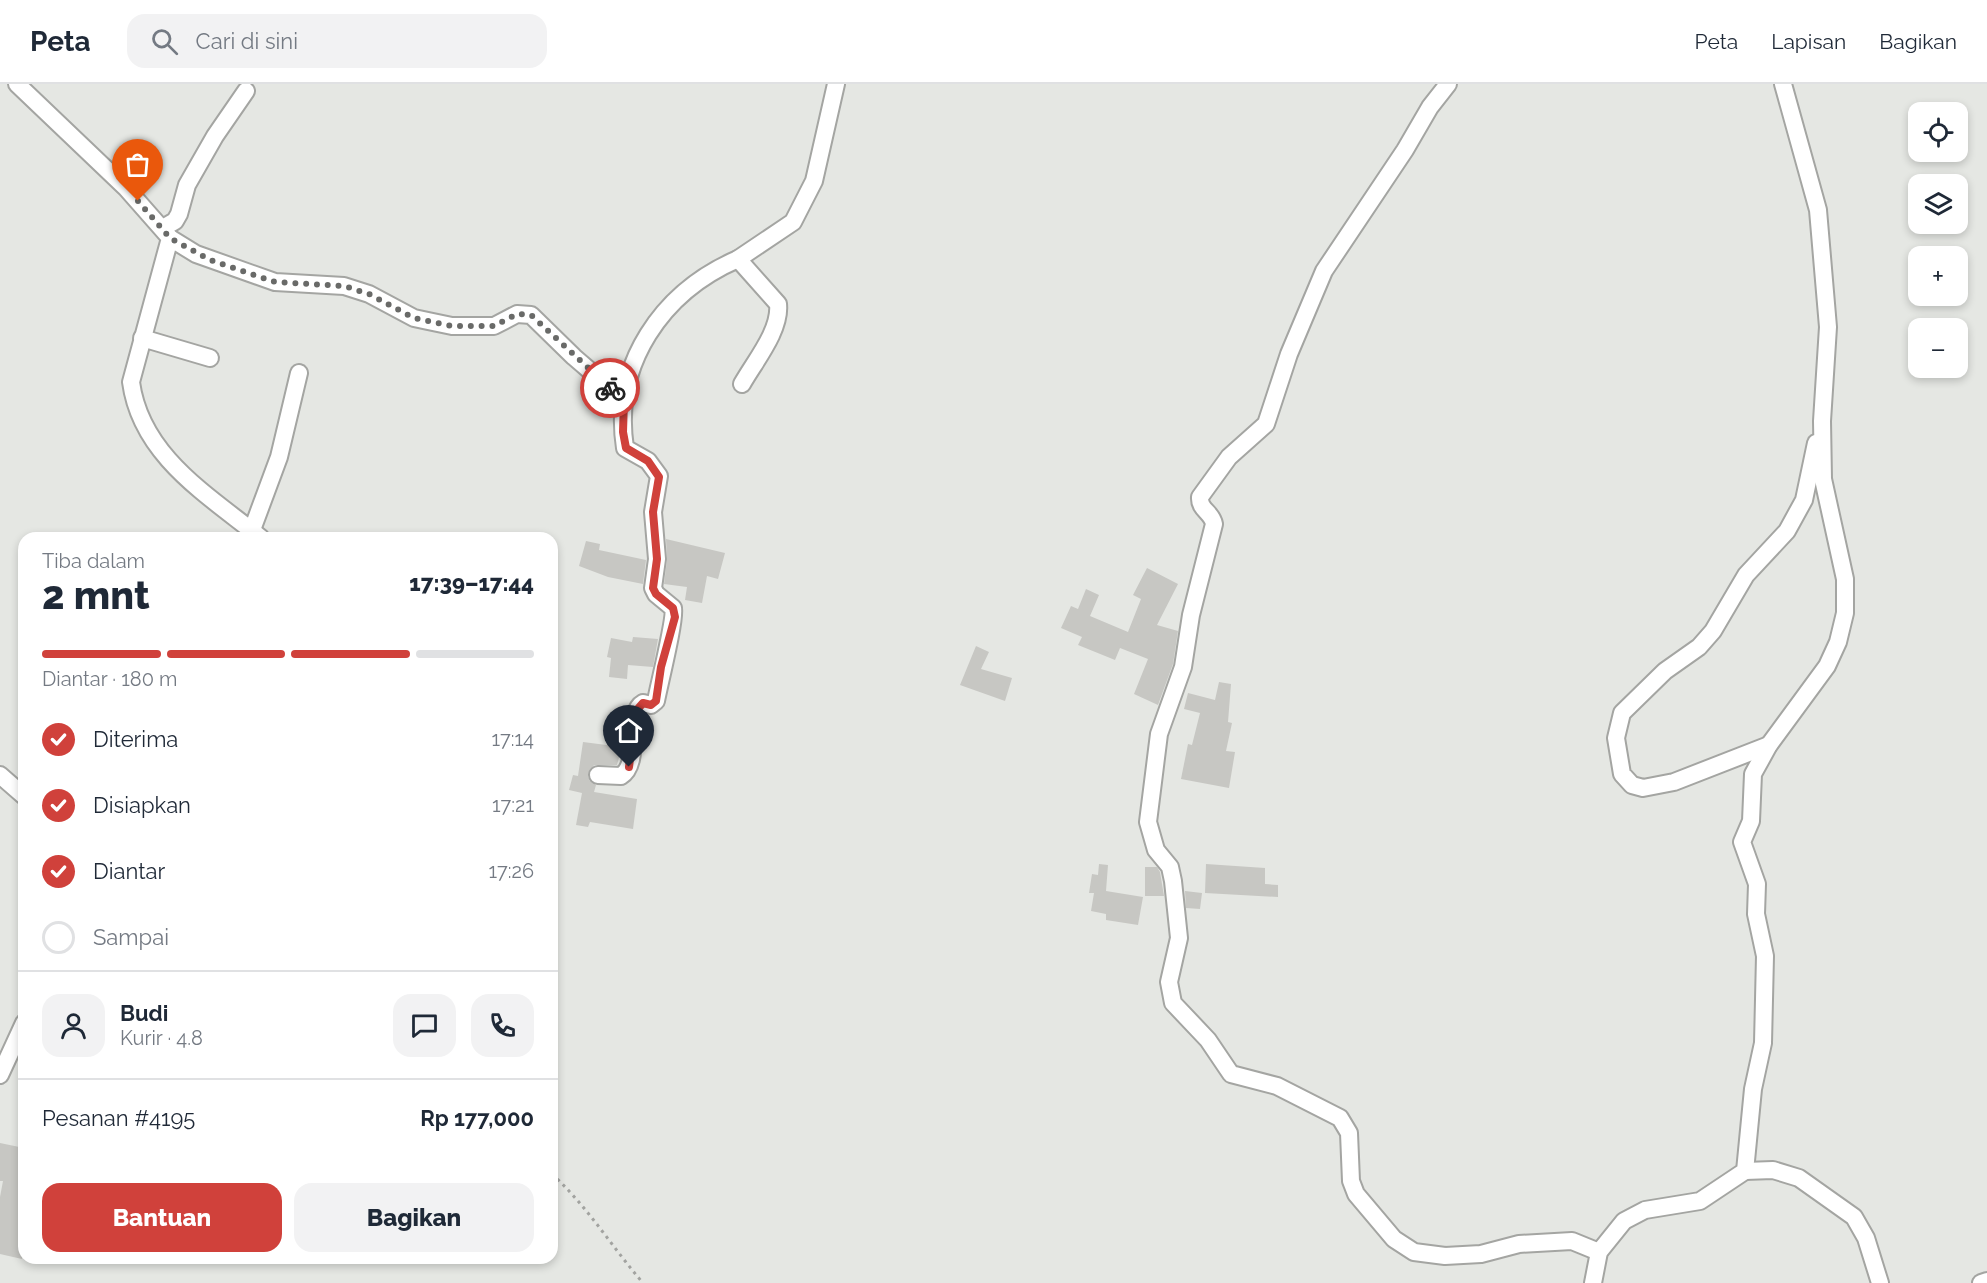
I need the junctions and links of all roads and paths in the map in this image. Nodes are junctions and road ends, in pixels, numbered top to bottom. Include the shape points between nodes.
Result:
1 (17, 84) edge
2 (836, 84) edge
3 (1448, 84) edge
4 (1783, 84) edge
5 (246, 91) dead end
6 (166, 233) junction
7 (738, 259) junction
8 (142, 338) junction
9 (210, 358) dead end
10 (299, 373) dead end
11 (742, 384) dead end
12 (624, 400) junction
13 (1822, 422) junction
14 (249, 532) edge
15 (255, 532) edge
16 (1769, 746) junction
17 (0, 775) edge
18 (598, 775) dead end
19 (18, 791) edge
20 (18, 1036) edge
21 (0, 1075) edge
22 (1745, 1171) junction
23 (558, 1180) edge
24 (1599, 1252) junction
25 (1987, 1281) edge
26 (643, 1283) edge
27 (1593, 1283) edge
28 (1880, 1283) edge
29 (1981, 1283) edge

1 - 6 street
2 - 7 street via 814,181 793,222
3 - 24 street via 1324,271 1289,354 1266,424 1229,457 1200,497 1201,507 1214,524 1191,615 1183,667 1159,734 1148,811 1152,841 1170,867 1173,880 1179,938 1170,993 1173,1003 1208,1040 1231,1074 1277,1086 1340,1118 1348,1133 1356,1194 1404,1246 1421,1254 1445,1256 1481,1254 1536,1242 1572,1241
4 - 13 street via 1818,210 1828,327
5 - 6 street via 215,136 188,185 179,214
6 - 8 street
6 - 12 street via 206,258 275,282 344,286 369,294 414,318 452,326 494,326 517,314 531,315
7 - 11 street via 778,304 773,330
7 - 12 street via 709,272 667,310 640,347
8 - 9 street
8 - 14 street via 131,382 149,436 177,470
10 - 15 street
12 - 18 street via 626,448 648,461 659,477 653,512 657,559 653,588 673,608 675,617 656,701 651,705 643,703 636,711 629,767 621,776
13 - 16 street via 1824,492 1845,579 1845,613 1827,666
13 - 16 street via 1804,500 1787,531 1746,575 1699,647 1665,671 1622,713 1616,738 1622,774 1632,785 1643,788 1674,782
16 - 22 street via 1753,774 1751,821 1742,842 1757,884 1756,914 1765,956 1764,1043 1755,1081
17 - 19 street
20 - 21 street
22 - 24 street via 1700,1201 1634,1215 1624,1221
22 - 28 street via 1773,1170 1799,1178 1854,1217 1866,1238
23 - 26 path via 579,1199
24 - 27 street
25 - 29 street

